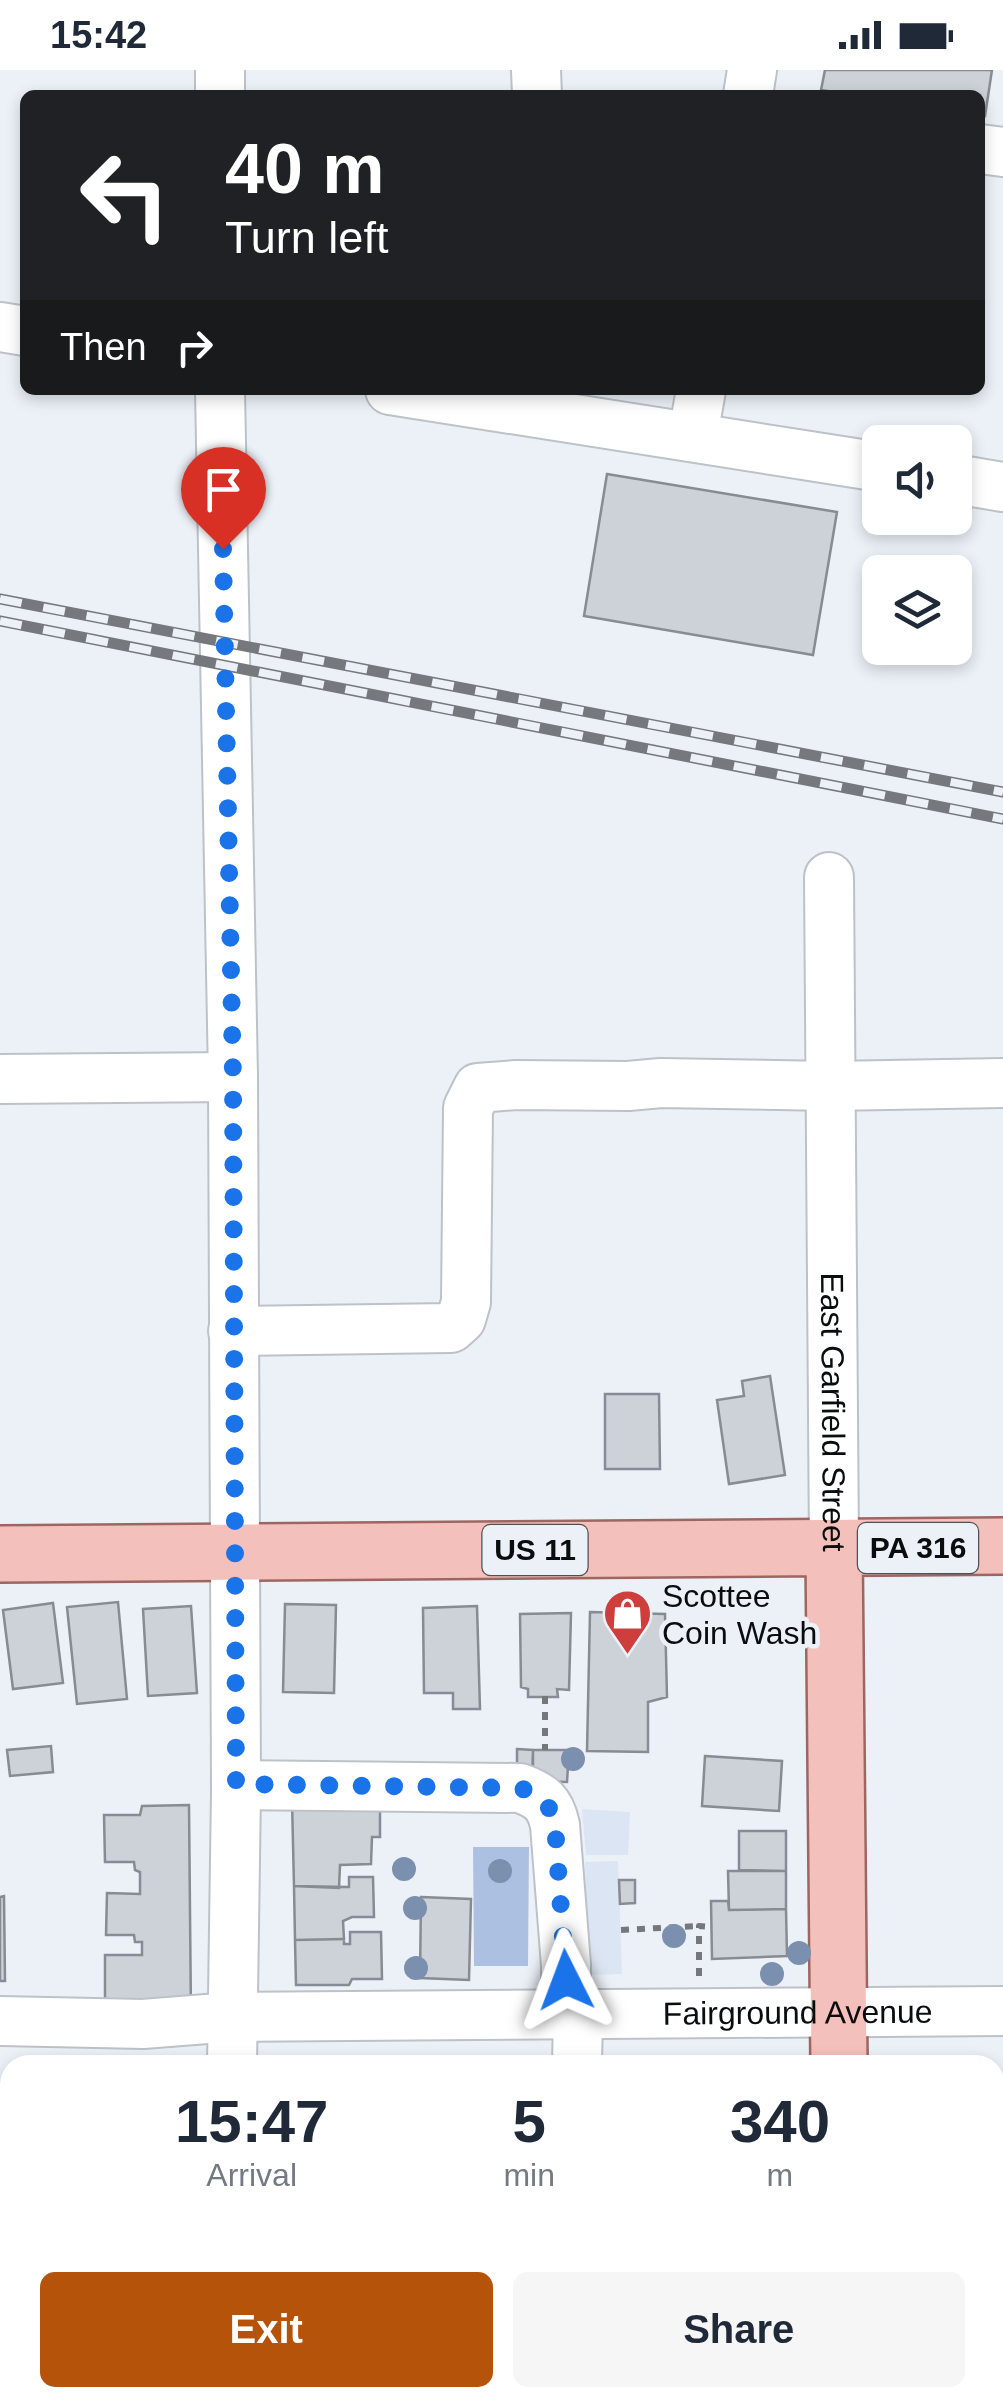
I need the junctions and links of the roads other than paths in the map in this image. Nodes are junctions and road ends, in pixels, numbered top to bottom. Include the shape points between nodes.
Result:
1 (220, 395) edge
2 (454, 395) edge
3 (492, 398) edge
4 (697, 413) edge
5 (862, 462) edge
6 (972, 482) edge
7 (1003, 488) edge
8 (829, 877) dead end
9 (233, 1077) junction
10 (0, 1079) edge
11 (1003, 1083) edge
12 (830, 1086) junction
13 (234, 1331) junction
14 (1003, 1546) edge
15 (834, 1549) junction
16 (236, 1552) junction
17 (0, 1554) edge
18 (236, 1784) junction
19 (1003, 2010) edge
20 (572, 2015) junction
21 (232, 2017) junction
22 (0, 2021) edge
23 (839, 2039) edge
24 (232, 2055) edge
25 (576, 2055) edge

1 - 9 street
2 - 3 street
3 - 4 street
4 - 5 street
6 - 7 street
8 - 12 street, East Garfield Street
9 - 10 street
9 - 13 street
11 - 12 street
12 - 13 street via 478,1088 468,1108 461,1319 450,1328
12 - 15 street, East Garfield Street
13 - 16 street
14 - 15 main road, PA 316
15 - 16 main road, US 11
15 - 23 main road, East Garfield Street
16 - 17 main road, US 11
16 - 18 street
18 - 20 street via 520,1788 538,1794 550,1805 555,1825
18 - 21 street
19 - 23 street, Fairground Avenue
20 - 21 street, Fairground Avenue
20 - 23 street, Fairground Avenue
20 - 25 street
21 - 22 street, Fairground Avenue via 143,2024
21 - 24 street

